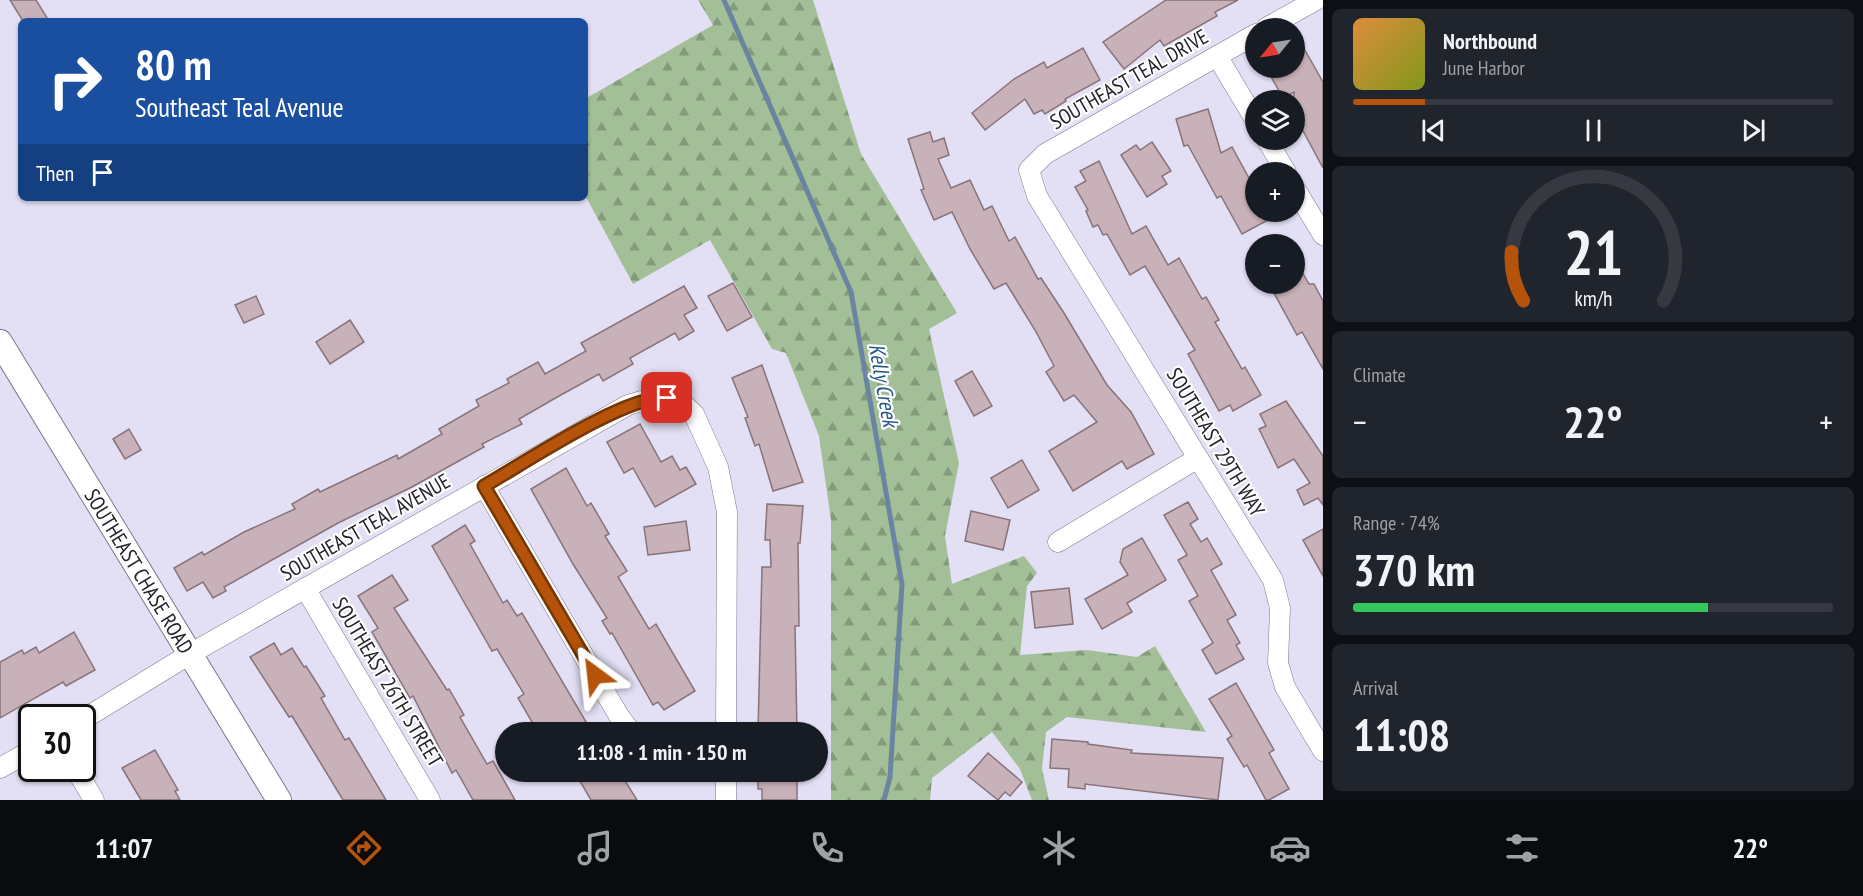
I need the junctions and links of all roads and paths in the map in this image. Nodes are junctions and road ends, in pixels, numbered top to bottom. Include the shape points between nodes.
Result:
1 (1316, 0) edge
2 (1284, 18) edge
3 (1245, 40) edge
4 (1217, 56) junction
5 (1245, 103) edge
6 (1029, 170) joint
7 (1305, 205) edge
8 (1323, 235) edge
9 (0, 342) edge
10 (1198, 458) junction
11 (484, 486) junction
12 (1058, 542) dead end
13 (305, 588) junction
14 (190, 654) junction
15 (96, 711) edge
16 (624, 722) edge
17 (726, 722) edge
18 (1323, 751) edge
19 (18, 758) edge
20 (0, 768) edge
21 (83, 782) edge
22 (722, 782) edge
23 (94, 800) edge
24 (279, 800) edge
25 (430, 800) edge
26 (726, 800) edge

1 - 2 street
3 - 4 street, SOUTHEAST TEAL DRIVE
4 - 5 street
4 - 6 street, SOUTHEAST TEAL DRIVE via 1045,154
6 - 10 street, SOUTHEAST 29TH WAY via 1037,196
7 - 8 street
9 - 14 street, SOUTHEAST CHASE ROAD
10 - 12 street
10 - 18 street, SOUTHEAST 29TH WAY via 1273,580 1280,608 1278,663 1285,687
11 - 13 street, SOUTHEAST TEAL AVENUE
11 - 16 street
11 - 17 street, SOUTHEAST TEAL AVENUE via 628,405 655,397 679,400 694,414 718,467 727,512
13 - 14 street, SOUTHEAST TEAL AVENUE
13 - 25 street, SOUTHEAST 26TH STREET
14 - 15 street, SOUTHEAST TEAL AVENUE
14 - 24 street, SOUTHEAST CHASE ROAD
19 - 20 street
21 - 23 street
22 - 26 street

